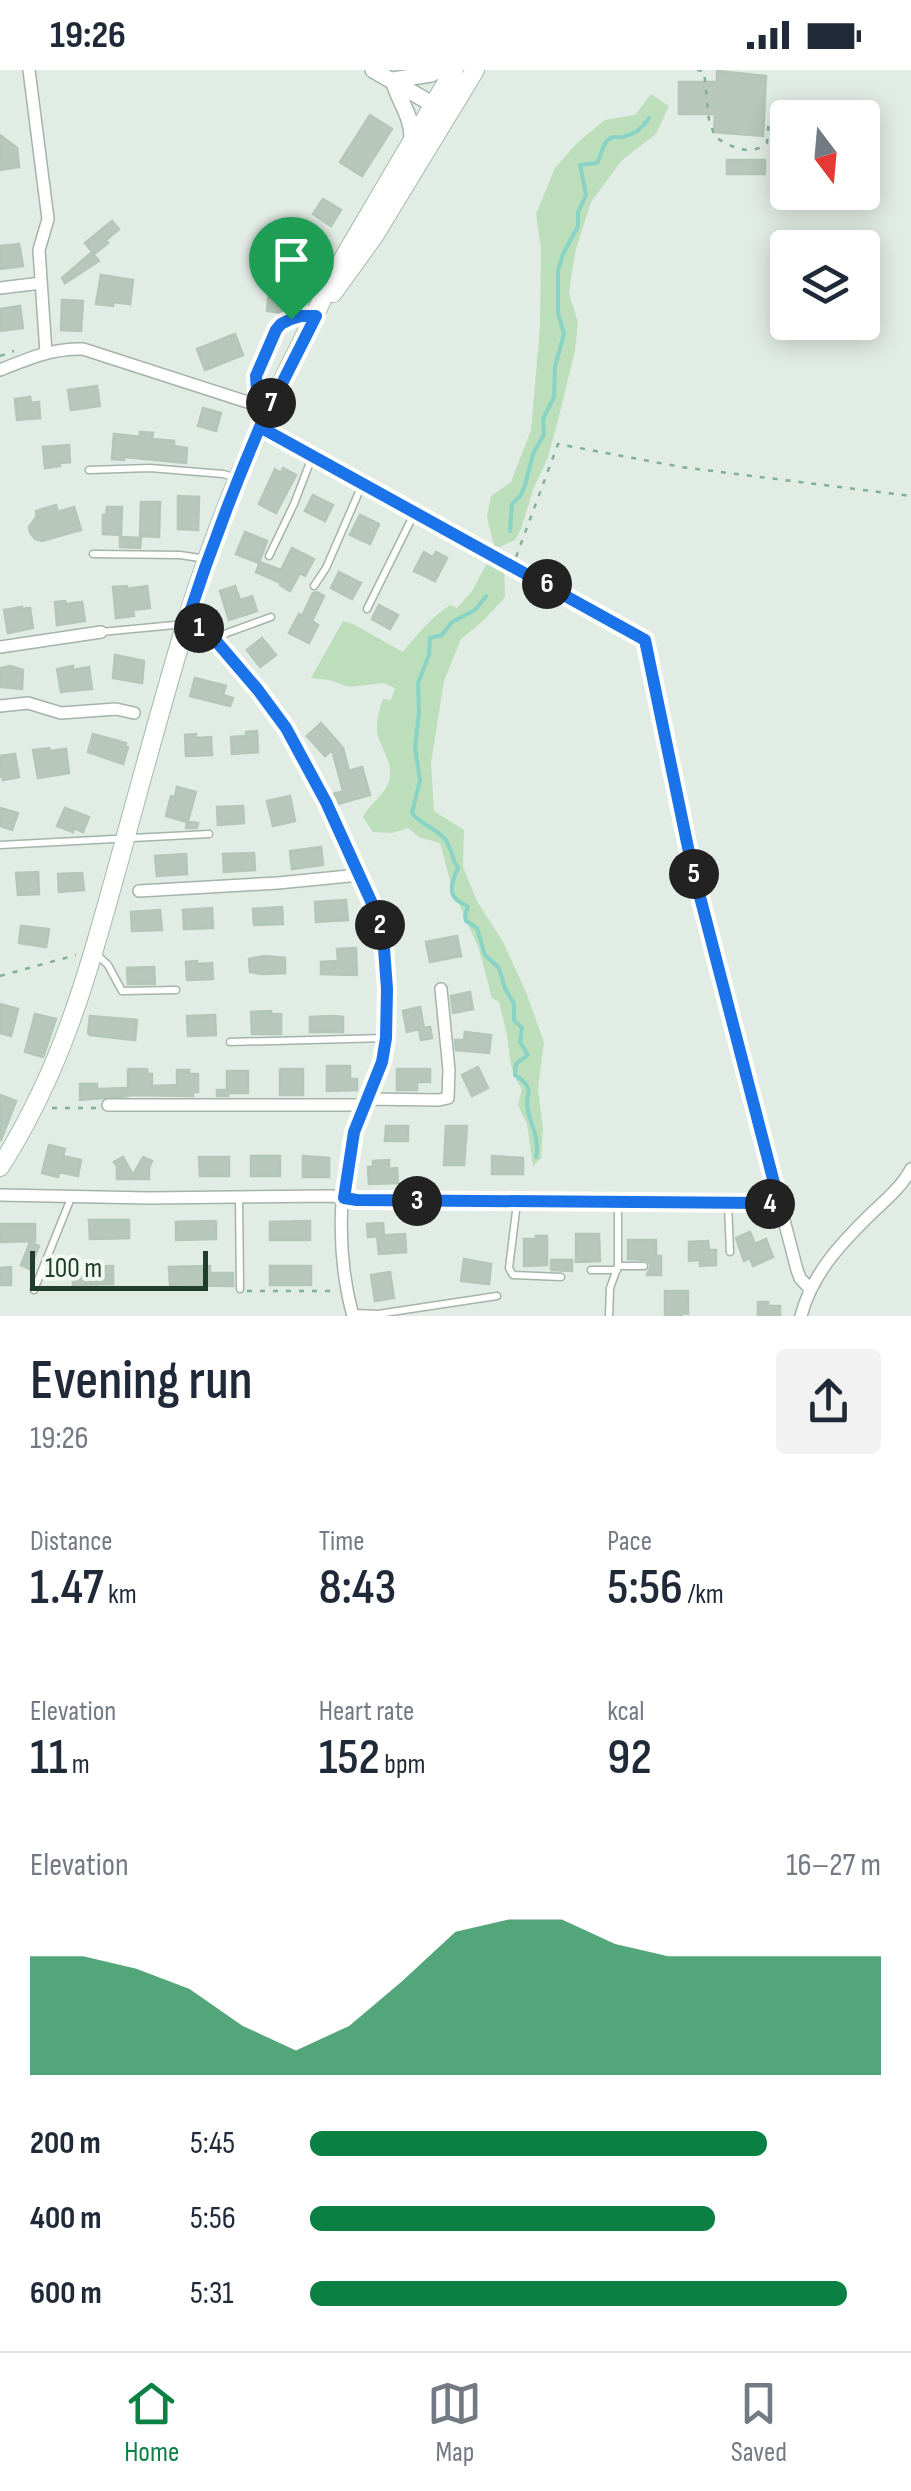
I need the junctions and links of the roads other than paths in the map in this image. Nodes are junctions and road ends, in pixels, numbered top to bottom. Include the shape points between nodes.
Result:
1 (29, 70) edge
2 (372, 70) edge
3 (439, 70) edge
4 (454, 70) edge
5 (475, 70) edge
6 (392, 80) junction
7 (442, 109) junction
8 (412, 142) junction
9 (41, 283) junction
10 (0, 288) edge
11 (316, 316) junction
12 (46, 353) junction
13 (0, 370) edge
14 (263, 407) junction
15 (260, 427) junction
16 (312, 456) junction
17 (89, 470) dead end
18 (238, 478) junction
19 (362, 484) junction
20 (415, 512) junction
21 (92, 554) dead end
22 (270, 556) dead end
23 (207, 559) junction
24 (314, 586) dead end
25 (367, 609) dead end
26 (271, 617) dead end
27 (186, 624) junction
28 (101, 632) joint
29 (216, 641) junction
30 (0, 647) edge
31 (0, 706) edge
32 (134, 713) dead end
33 (209, 834) dead end
34 (126, 839) junction
35 (0, 845) edge
36 (358, 874) junction
37 (139, 891) dead end
38 (87, 953) junction
39 (441, 989) dead end
40 (176, 990) dead end
41 (386, 1038) junction
42 (230, 1042) dead end
43 (365, 1102) junction
44 (108, 1105) road end
45 (0, 1167) edge
46 (909, 1177) edge
47 (0, 1195) edge
48 (238, 1196) junction
49 (71, 1197) junction
50 (344, 1198) junction
51 (518, 1202) junction
52 (618, 1203) junction
53 (728, 1203) junction
54 (780, 1206) junction
55 (730, 1252) dead end
56 (644, 1266) dead end
57 (618, 1268) junction
58 (591, 1270) dead end
59 (561, 1277) dead end
60 (240, 1289) road end
61 (810, 1289) junction
62 (34, 1290) dead end
63 (496, 1296) dead end
64 (353, 1315) edge
65 (610, 1316) edge
66 (800, 1316) edge

1 - 9 street via 48,218 39,250
2 - 6 street
3 - 6 street
4 - 7 main road
5 - 7 main road
6 - 7 street
6 - 8 street via 409,114
7 - 8 main road
7 - 11 main road via 374,236
8 - 11 main road via 330,280
9 - 10 street
9 - 12 street
11 - 14 main road
11 - 14 lane via 291,319 276,330 256,376
12 - 13 street
12 - 14 street via 103,354
14 - 15 main road
15 - 16 street
15 - 18 main road
16 - 19 street
16 - 22 lane
17 - 18 lane via 150,468
18 - 23 main road
19 - 20 street
19 - 24 lane
20 - 25 lane
20 - 54 street via 645,640 691,862
21 - 23 lane
23 - 27 main road
26 - 29 lane
27 - 28 lane
27 - 29 street
27 - 34 main road
28 - 30 street
29 - 36 street via 286,728
31 - 32 street
33 - 34 lane
34 - 35 lane
34 - 38 main road
36 - 37 street
36 - 41 street via 383,935
38 - 40 lane via 108,966 122,992
38 - 45 main road via 68,1036
39 - 43 street via 448,1098
41 - 42 lane
41 - 43 street
43 - 44 street
43 - 50 street via 350,1147
46 - 61 street via 841,1244
47 - 49 street
48 - 49 street
48 - 50 street
48 - 60 lane
49 - 62 lane
50 - 51 street
50 - 64 street via 342,1256
51 - 52 street
51 - 59 lane via 510,1273
52 - 53 street
52 - 57 lane
53 - 54 street
53 - 55 lane
54 - 61 street via 797,1270
56 - 57 lane
57 - 58 lane
57 - 65 lane
61 - 66 street
63 - 64 lane

